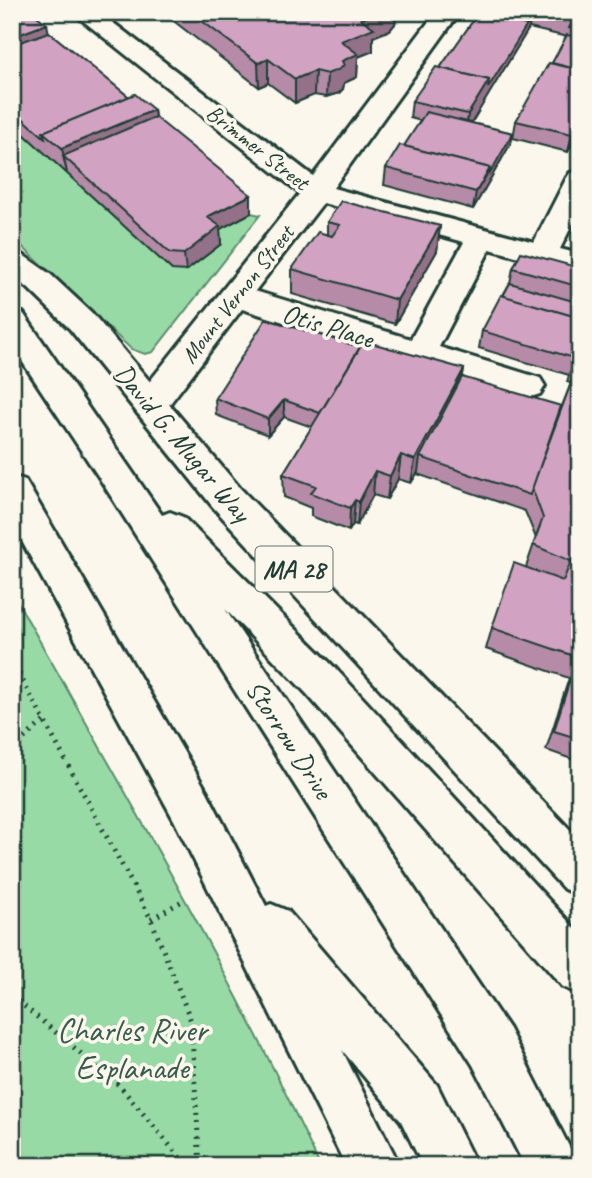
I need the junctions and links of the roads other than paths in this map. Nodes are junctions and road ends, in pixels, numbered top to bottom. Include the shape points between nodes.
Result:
1 (84, 12) edge
2 (448, 12) edge
3 (580, 179) edge
4 (316, 192) junction
5 (481, 237) junction
6 (544, 254) junction
7 (12, 262) edge
8 (580, 264) edge
9 (236, 296) junction
10 (12, 321) edge
11 (420, 352) junction
12 (528, 386) dead end
13 (150, 405) junction
14 (113, 470) junction
15 (12, 490) edge
16 (580, 873) edge
17 (227, 875) junction
18 (580, 970) edge
19 (374, 1166) edge
20 (451, 1166) edge
21 (553, 1166) edge

1 - 4 main road, Brimmer Street
2 - 4 main road, Mount Vernon Street
3 - 6 main road
4 - 5 main road, Brimmer Street
4 - 9 main road, Mount Vernon Street
5 - 6 main road, Brimmer Street
5 - 11 main road
6 - 8 main road, Brimmer Street
7 - 13 main road, David G. Mugar Way / MA 28 via 69,308
9 - 11 main road, Otis Place
9 - 13 main road, Mount Vernon Street
10 - 14 main road, Storrow Drive
11 - 12 main road, Otis Place
13 - 16 main road, David G. Mugar Way / MA 28 via 226,496
14 - 18 main road via 321,681
14 - 21 main road, Storrow Drive via 491,1047
15 - 17 main road
17 - 19 main road
17 - 20 main road via 419,1103

